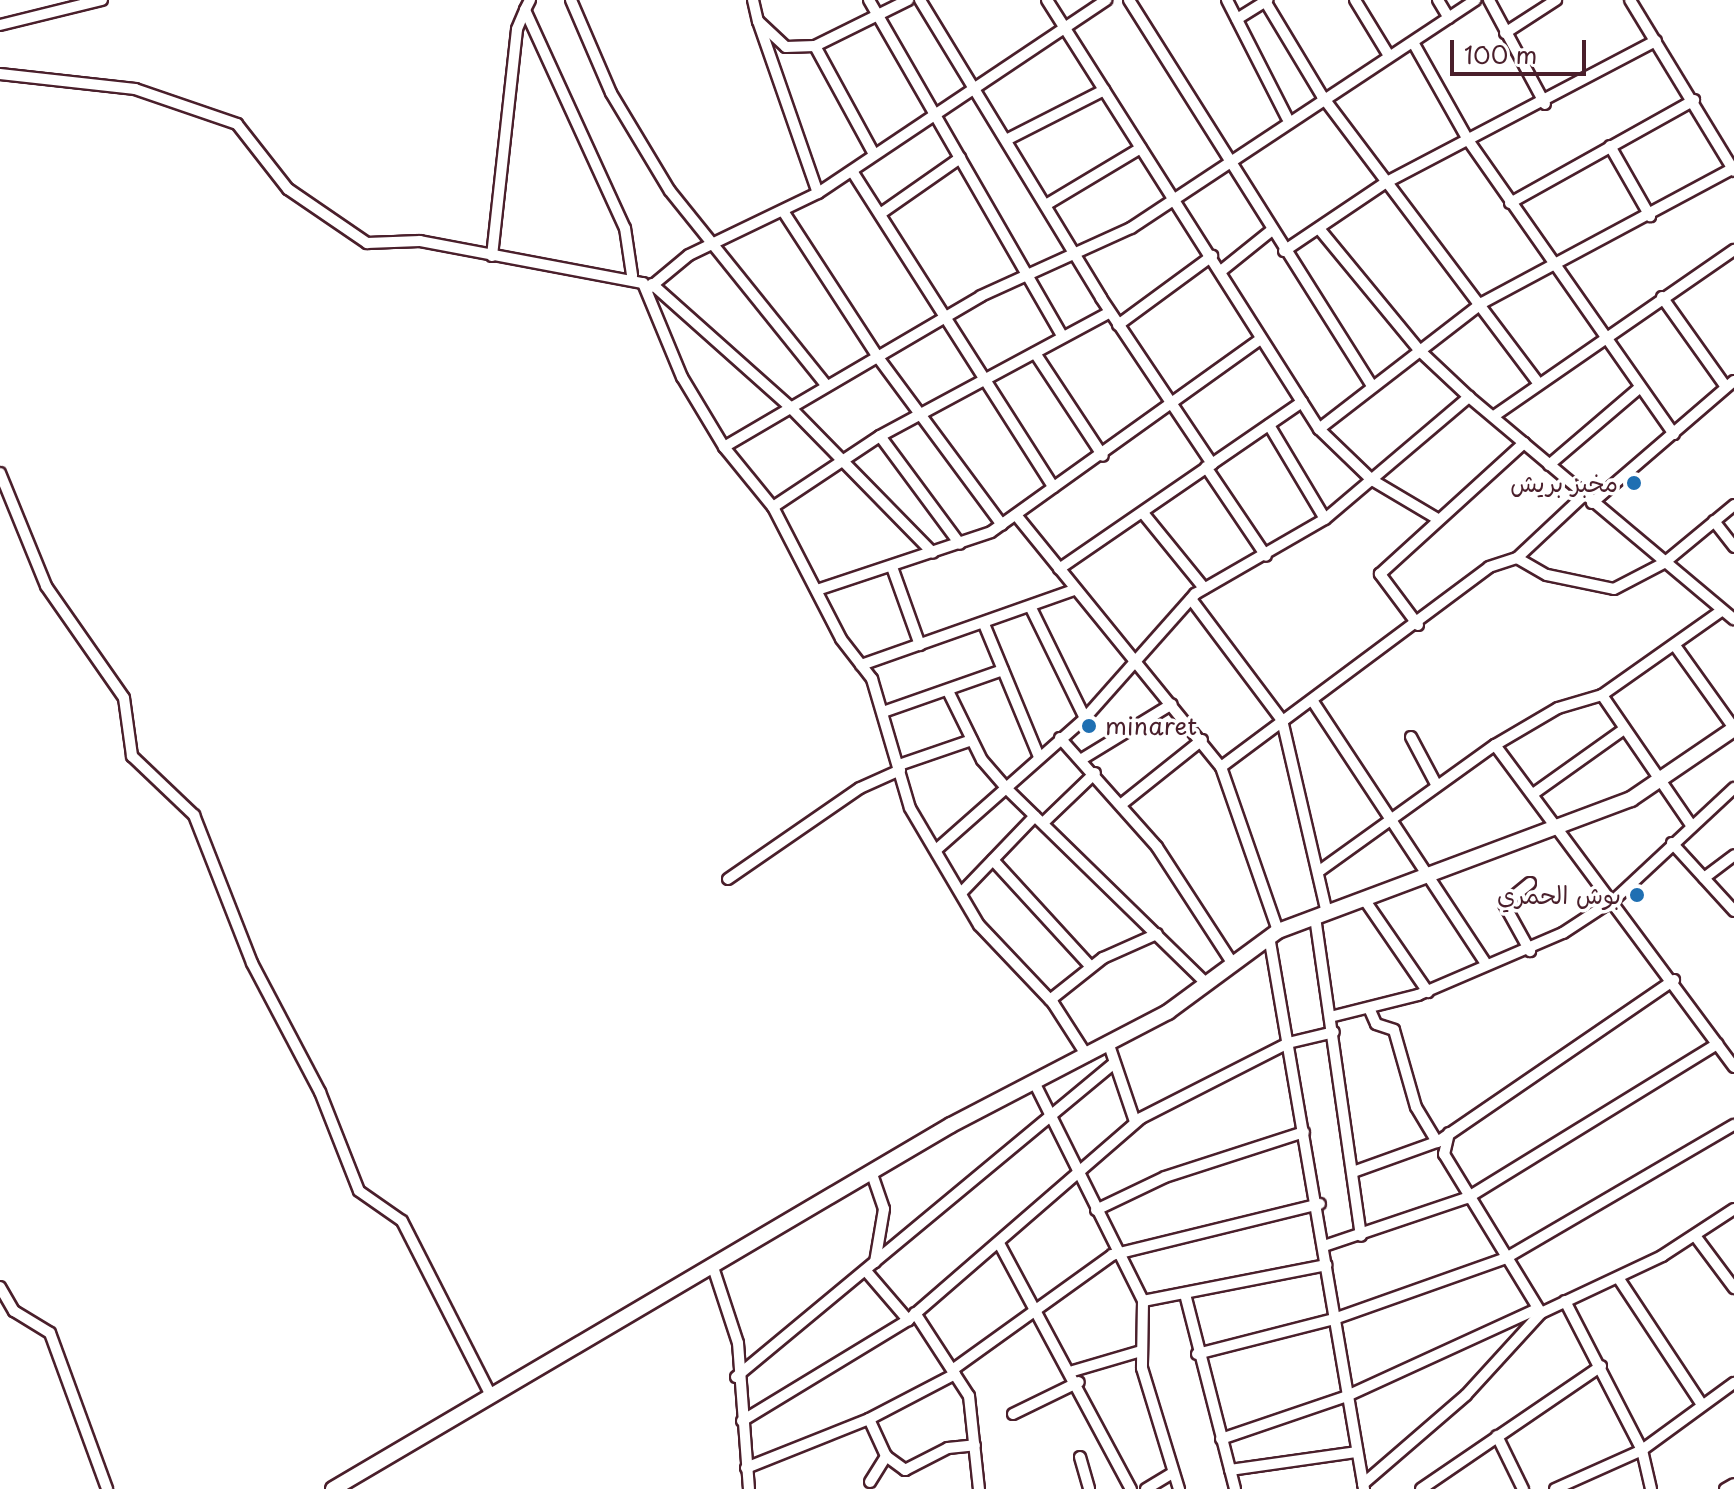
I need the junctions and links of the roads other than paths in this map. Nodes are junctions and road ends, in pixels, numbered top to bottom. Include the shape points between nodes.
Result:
1 (102, 0) edge
2 (571, 0) edge
3 (753, 0) edge
4 (869, 0) edge
5 (908, 0) edge
6 (920, 0) edge
7 (1047, 0) edge
8 (1106, 0) edge
9 (1129, 0) edge
10 (1227, 0) edge
11 (1355, 0) edge
12 (1438, 0) edge
13 (1475, 0) edge
14 (1489, 0) edge
15 (1556, 0) edge
16 (1630, 0) edge
17 (1266, 1) edge
18 (528, 5) edge
19 (873, 17) junction
20 (1449, 18) junction
21 (1237, 19) junction
22 (758, 21) junction
23 (0, 25) edge
24 (1065, 27) junction
25 (1505, 33) junction
26 (1656, 41) junction
27 (1414, 44) junction
28 (815, 46) junction
29 (1388, 54) junction
30 (0, 74) edge
31 (975, 87) junction
32 (1104, 90) junction
33 (1322, 96) junction
34 (1694, 100) junction
35 (1545, 104) junction
36 (932, 113) junction
37 (1287, 118) junction
38 (1008, 139) junction
39 (1468, 140) junction
40 (1610, 146) junction
41 (1141, 148) junction
42 (874, 154) junction
43 (960, 158) junction
44 (1229, 166) junction
45 (1734, 169) edge
46 (852, 171) junction
47 (1385, 183) junction
48 (818, 193) junction
49 (1049, 203) junction
50 (1171, 203) junction
51 (1510, 203) junction
52 (783, 211) junction
53 (880, 214) junction
54 (1650, 216) junction
55 (1272, 230) junction
56 (1321, 231) junction
57 (714, 242) junction
58 (1734, 250) edge
59 (1284, 251) junction
60 (1074, 255) junction
61 (492, 256) junction
62 (1212, 256) junction
63 (1554, 268) junction
64 (1221, 271) junction
65 (632, 275) junction
66 (1025, 275) junction
67 (650, 287) junction
68 (1662, 297) junction
69 (1482, 303) junction
70 (1110, 312) junction
71 (946, 317) junction
72 (1118, 325) junction
73 (1062, 336) junction
74 (1261, 339) junction
75 (1604, 339) junction
76 (1420, 351) junction
77 (1035, 353) junction
78 (877, 356) junction
79 (982, 382) junction
80 (1538, 383) junction
81 (1730, 384) edge
82 (827, 386) junction
83 (1372, 386) junction
84 (1639, 388) junction
85 (1469, 397) junction
86 (1302, 402) junction
87 (1170, 403) junction
88 (790, 407) junction
89 (926, 414) junction
90 (1494, 416) junction
91 (1269, 425) junction
92 (1319, 429) junction
93 (1674, 434) junction
94 (880, 436) junction
95 (1524, 443) junction
96 (724, 447) junction
97 (1103, 456) junction
98 (843, 461) junction
99 (1209, 465) junction
100 (1549, 465) junction
101 (0, 473) edge
102 (1372, 480) junction
103 (1053, 487) junction
104 (1588, 499) junction
105 (1734, 505) edge
106 (773, 507) junction
107 (1143, 513) junction
108 (1016, 515) junction
109 (1436, 518) junction
110 (1325, 519) junction
111 (1714, 521) junction
112 (1002, 525) junction
113 (960, 544) junction
114 (1734, 547) edge
115 (933, 553) junction
116 (1266, 556) junction
117 (1517, 558) junction
118 (1664, 563) junction
119 (892, 567) junction
120 (1059, 569) junction
121 (1204, 588) junction
122 (817, 590) junction
123 (1074, 590) junction
124 (1191, 599) junction
125 (1031, 608) junction
126 (1721, 611) junction
127 (1734, 619) edge
128 (984, 624) junction
129 (1418, 625) junction
130 (920, 645) junction
131 (1676, 647) junction
132 (1135, 661) junction
133 (861, 665) junction
134 (1003, 670) junction
135 (948, 691) junction
136 (1602, 695) junction
137 (1312, 700) junction
138 (1172, 704) junction
139 (883, 712) junction
140 (1085, 718) junction
141 (1282, 720) junction
142 (1734, 728) edge
143 (1624, 729) junction
144 (1411, 737) dead end
145 (1060, 738) junction
146 (972, 740) junction
147 (1202, 740) junction
148 (1495, 745) junction
149 (1039, 757) junction
150 (1082, 759) junction
151 (900, 767) junction
152 (1221, 767) junction
153 (1095, 773) junction
154 (1662, 782) junction
155 (1436, 784) junction
156 (1006, 788) junction
157 (1734, 788) edge
158 (1533, 794) junction
159 (1123, 803) junction
160 (1390, 815) junction
161 (1039, 819) junction
162 (1691, 825) junction
163 (1559, 827) junction
164 (1672, 843) junction
165 (936, 850) junction
166 (1734, 855) edge
167 (993, 860) junction
168 (1318, 872) junction
169 (1427, 874) junction
170 (1704, 878) junction
171 (728, 879) dead end
172 (1530, 883) dead end
173 (962, 892) junction
174 (1364, 899) junction
175 (1615, 899) junction
176 (1734, 911) edge
177 (1321, 915) junction
178 (1157, 934) junction
179 (1273, 934) junction
180 (1530, 951) junction
181 (1484, 961) junction
182 (1233, 964) junction
183 (1090, 966) junction
184 (1674, 980) junction
185 (1207, 984) junction
186 (1428, 992) junction
187 (1050, 1000) junction
188 (1369, 1008) junction
189 (1334, 1016) junction
190 (1334, 1032) junction
191 (1288, 1043) junction
192 (1717, 1044) junction
193 (1109, 1045) junction
194 (1087, 1056) junction
195 (1114, 1063) junction
196 (1734, 1067) edge
197 (1034, 1082) junction
198 (1047, 1113) junction
199 (1135, 1122) junction
200 (1734, 1125) edge
201 (1304, 1132) junction
202 (1449, 1133) junction
203 (1437, 1142) junction
204 (871, 1171) junction
205 (1353, 1172) junction
206 (1079, 1178) junction
207 (1467, 1198) junction
208 (1320, 1204) junction
209 (1734, 1209) edge
210 (1096, 1210) junction
211 (1361, 1236) junction
212 (1696, 1237) junction
213 (1000, 1245) junction
214 (1324, 1246) junction
215 (1119, 1253) junction
216 (1506, 1258) junction
217 (875, 1262) junction
218 (712, 1264) junction
219 (1326, 1265) junction
220 (866, 1271) junction
221 (1619, 1279) junction
222 (1732, 1280) edge
223 (0, 1287) edge
224 (1185, 1294) junction
225 (1143, 1301) junction
226 (1565, 1301) junction
227 (1038, 1306) junction
228 (1539, 1311) junction
229 (912, 1317) junction
230 (1334, 1319) junction
231 (1141, 1351) junction
232 (1197, 1354) junction
233 (1601, 1366) junction
234 (955, 1371) junction
235 (1073, 1371) junction
236 (736, 1377) junction
237 (1079, 1382) junction
238 (1734, 1383) edge
239 (491, 1396) junction
240 (1347, 1396) junction
241 (1702, 1405) junction
242 (1013, 1414) dead end
243 (869, 1419) junction
244 (742, 1421) junction
245 (1497, 1436) junction
246 (1221, 1439) junction
247 (975, 1445) junction
248 (1642, 1450) junction
249 (1356, 1452) junction
250 (886, 1456) junction
251 (1080, 1457) dead end
252 (746, 1468) junction
253 (1230, 1470) junction
254 (1171, 1474) junction
255 (870, 1482) dead end
256 (1734, 1484) edge
257 (1363, 1486) edge
258 (107, 1489) edge
259 (333, 1489) edge
260 (749, 1489) edge
261 (979, 1489) edge
262 (1089, 1489) edge
263 (1131, 1489) edge
264 (1146, 1489) edge
265 (1179, 1489) edge
266 (1235, 1489) edge
267 (1421, 1489) edge
268 (1523, 1489) edge
269 (1555, 1489) edge
270 (1651, 1489) edge
271 (1725, 1489) edge

1 - 23 street
2 - 57 street via 611,93 670,191
3 - 22 street
4 - 19 street
5 - 19 street
6 - 31 street
7 - 24 street
8 - 24 street
9 - 44 street
10 - 21 street
11 - 29 street
12 - 20 street
13 - 20 street
14 - 25 street
15 - 25 street
16 - 26 street
17 - 21 street
17 - 33 street
18 - 61 street via 517,29
18 - 65 street via 625,228
19 - 28 street
19 - 36 street
20 - 27 street
21 - 37 street
22 - 28 street via 786,47
22 - 48 street
24 - 31 street
24 - 32 street
25 - 35 street
26 - 34 street
26 - 35 street
27 - 29 street
27 - 39 street
28 - 42 street
29 - 33 street
30 - 61 street via 135,89 224,118 252,134 288,189 367,243 408,240
31 - 36 street
31 - 38 street
32 - 38 street
32 - 41 street
33 - 37 street
33 - 47 street
34 - 40 street
34 - 45 street
35 - 39 street
36 - 42 street
36 - 43 street
37 - 44 street
38 - 49 street
39 - 47 street
39 - 51 street
40 - 51 street
40 - 54 street
41 - 49 street
41 - 50 street
42 - 46 street
43 - 53 street
43 - 66 street
44 - 50 street
44 - 55 street
45 - 54 street
46 - 48 street
46 - 53 street
47 - 56 street
47 - 69 street
48 - 52 street
49 - 60 street
50 - 60 street
50 - 62 street
51 - 63 street
52 - 57 street
52 - 78 street
53 - 71 street
54 - 63 street
55 - 59 street
55 - 64 street
56 - 59 street
56 - 76 street
57 - 67 street
57 - 82 street
58 - 68 street
59 - 83 street
60 - 66 street
60 - 70 street
61 - 65 street
62 - 64 street
62 - 72 street
63 - 69 street
63 - 75 street
64 - 74 street
65 - 67 street
66 - 71 street
66 - 73 street
67 - 88 street
67 - 96 street via 678,368
68 - 75 street
68 - 81 street
69 - 76 street
69 - 80 street
70 - 72 street
70 - 73 street
71 - 78 street
71 - 79 street
72 - 87 street
73 - 77 street
74 - 86 street
74 - 87 street
75 - 80 street
75 - 84 street
76 - 83 street
76 - 85 street
77 - 79 street
77 - 97 street
78 - 82 street
78 - 89 street
79 - 89 street
79 - 103 street
80 - 90 street
81 - 93 street
82 - 88 street
83 - 92 street
84 - 93 street
84 - 100 street
85 - 90 street
85 - 102 street
86 - 91 street
86 - 92 street
87 - 97 street
87 - 99 street
88 - 96 street
88 - 98 street
89 - 94 street
89 - 112 street
90 - 95 street
91 - 99 street
91 - 110 street
92 - 102 street
93 - 104 street
94 - 98 street
94 - 113 street
95 - 100 street
95 - 109 street
96 - 106 street
97 - 103 street
98 - 106 street
98 - 115 street
99 - 107 street
99 - 116 street
100 - 104 street
101 - 239 street via 46,586 124,698 132,756 194,815 252,963 320,1092 359,1191 402,1221
102 - 109 street
102 - 110 street
103 - 108 street
104 - 117 street
104 - 118 street
105 - 111 street
106 - 122 street
107 - 120 street
107 - 121 street
108 - 112 street
108 - 120 street
109 - 129 street via 1380,574
110 - 116 street
111 - 114 street
111 - 118 street
112 - 113 street
113 - 115 street
115 - 119 street
116 - 121 street
117 - 118 street via 1604,589
117 - 129 street via 1489,567
118 - 126 street
119 - 122 street
119 - 130 street
120 - 123 street
121 - 124 street
122 - 133 street
123 - 125 street
123 - 132 street
124 - 132 street
124 - 141 street
125 - 128 street
125 - 140 street
126 - 127 street
126 - 131 street
128 - 130 street
128 - 134 street
129 - 137 street
130 - 133 street
131 - 136 street
131 - 142 street
132 - 138 street
132 - 140 street
133 - 139 street
134 - 135 street
134 - 149 street
135 - 139 street
135 - 146 street
136 - 143 street
136 - 148 street via 1558,708
137 - 141 street
137 - 160 street
138 - 147 street
138 - 150 street
139 - 151 street
140 - 145 street
141 - 152 street
141 - 168 street
142 - 154 street
143 - 154 street
143 - 158 street
144 - 155 street
145 - 149 street
145 - 150 street
146 - 151 street
146 - 156 street
147 - 152 street
147 - 159 street
148 - 155 street
148 - 158 street
149 - 156 street
150 - 153 street
151 - 165 street via 910,808
151 - 171 street via 860,788
152 - 179 street
153 - 159 street
153 - 161 street
154 - 162 street
154 - 163 street
155 - 160 street
156 - 161 street
156 - 165 street
157 - 162 street
158 - 163 street
159 - 182 street
160 - 168 street
160 - 169 street
161 - 167 street
161 - 178 street
162 - 164 street
163 - 169 street
163 - 175 street
164 - 170 street
164 - 175 street
165 - 173 street
166 - 170 street
167 - 173 street
167 - 183 street
168 - 177 street
169 - 174 street
169 - 181 street
170 - 176 street
172 - 180 street via 1504,904
173 - 187 street via 993,943
174 - 177 street
174 - 186 street
175 - 180 street
175 - 184 street
177 - 179 street
177 - 189 street
178 - 183 street
178 - 185 street
179 - 182 street
179 - 191 street
180 - 181 street
181 - 186 street
182 - 185 street
183 - 187 street
184 - 192 street
184 - 202 street
185 - 193 street
186 - 188 street
187 - 194 street
188 - 189 street
188 - 203 street via 1376,1024 1394,1030 1416,1107
189 - 190 street
190 - 191 street
190 - 205 street
191 - 199 street
191 - 201 street
192 - 196 street
192 - 207 street
193 - 194 street
193 - 195 street
194 - 197 street
195 - 198 street
195 - 199 street
197 - 198 street
197 - 204 street
198 - 206 street
198 - 217 street
199 - 206 street
200 - 216 street
201 - 208 street
201 - 210 street via 1165,1177
202 - 203 street
202 - 207 street via 1444,1154
203 - 205 street
204 - 217 street via 884,1209
204 - 218 street
205 - 211 street
206 - 210 street
206 - 213 street
207 - 211 street
207 - 216 street
208 - 214 street
208 - 215 street
209 - 212 street
210 - 215 street
211 - 214 street
212 - 221 street
212 - 222 street
213 - 227 street
213 - 229 street
214 - 219 street
215 - 225 street
215 - 227 street
216 - 228 street
216 - 230 street
217 - 220 street
218 - 236 street via 736,1332
218 - 239 street
219 - 224 street
219 - 230 street
220 - 229 street
220 - 236 street
221 - 226 street
221 - 241 street
223 - 258 street via 14,1311 50,1333
224 - 225 street
224 - 232 street
225 - 231 street
226 - 228 street
226 - 233 street
227 - 234 street
227 - 235 street
228 - 240 street
228 - 257 street via 1466,1395
229 - 234 street
229 - 244 street
230 - 232 street
230 - 240 street
231 - 235 street
231 - 254 street
232 - 246 street
233 - 245 street
233 - 248 street
234 - 243 street
234 - 247 street via 969,1396
235 - 237 street
236 - 244 street
237 - 242 street
237 - 263 street
238 - 241 street
239 - 259 street
240 - 246 street
240 - 249 street
241 - 248 street
243 - 250 street
243 - 252 street
244 - 252 street
245 - 267 street
245 - 268 street
246 - 253 street
247 - 250 street via 940,1451 905,1470
247 - 261 street
248 - 269 street
248 - 270 street
249 - 253 street
249 - 257 street
250 - 255 street
251 - 262 street
252 - 260 street
253 - 266 street
254 - 264 street
254 - 265 street
256 - 271 street

